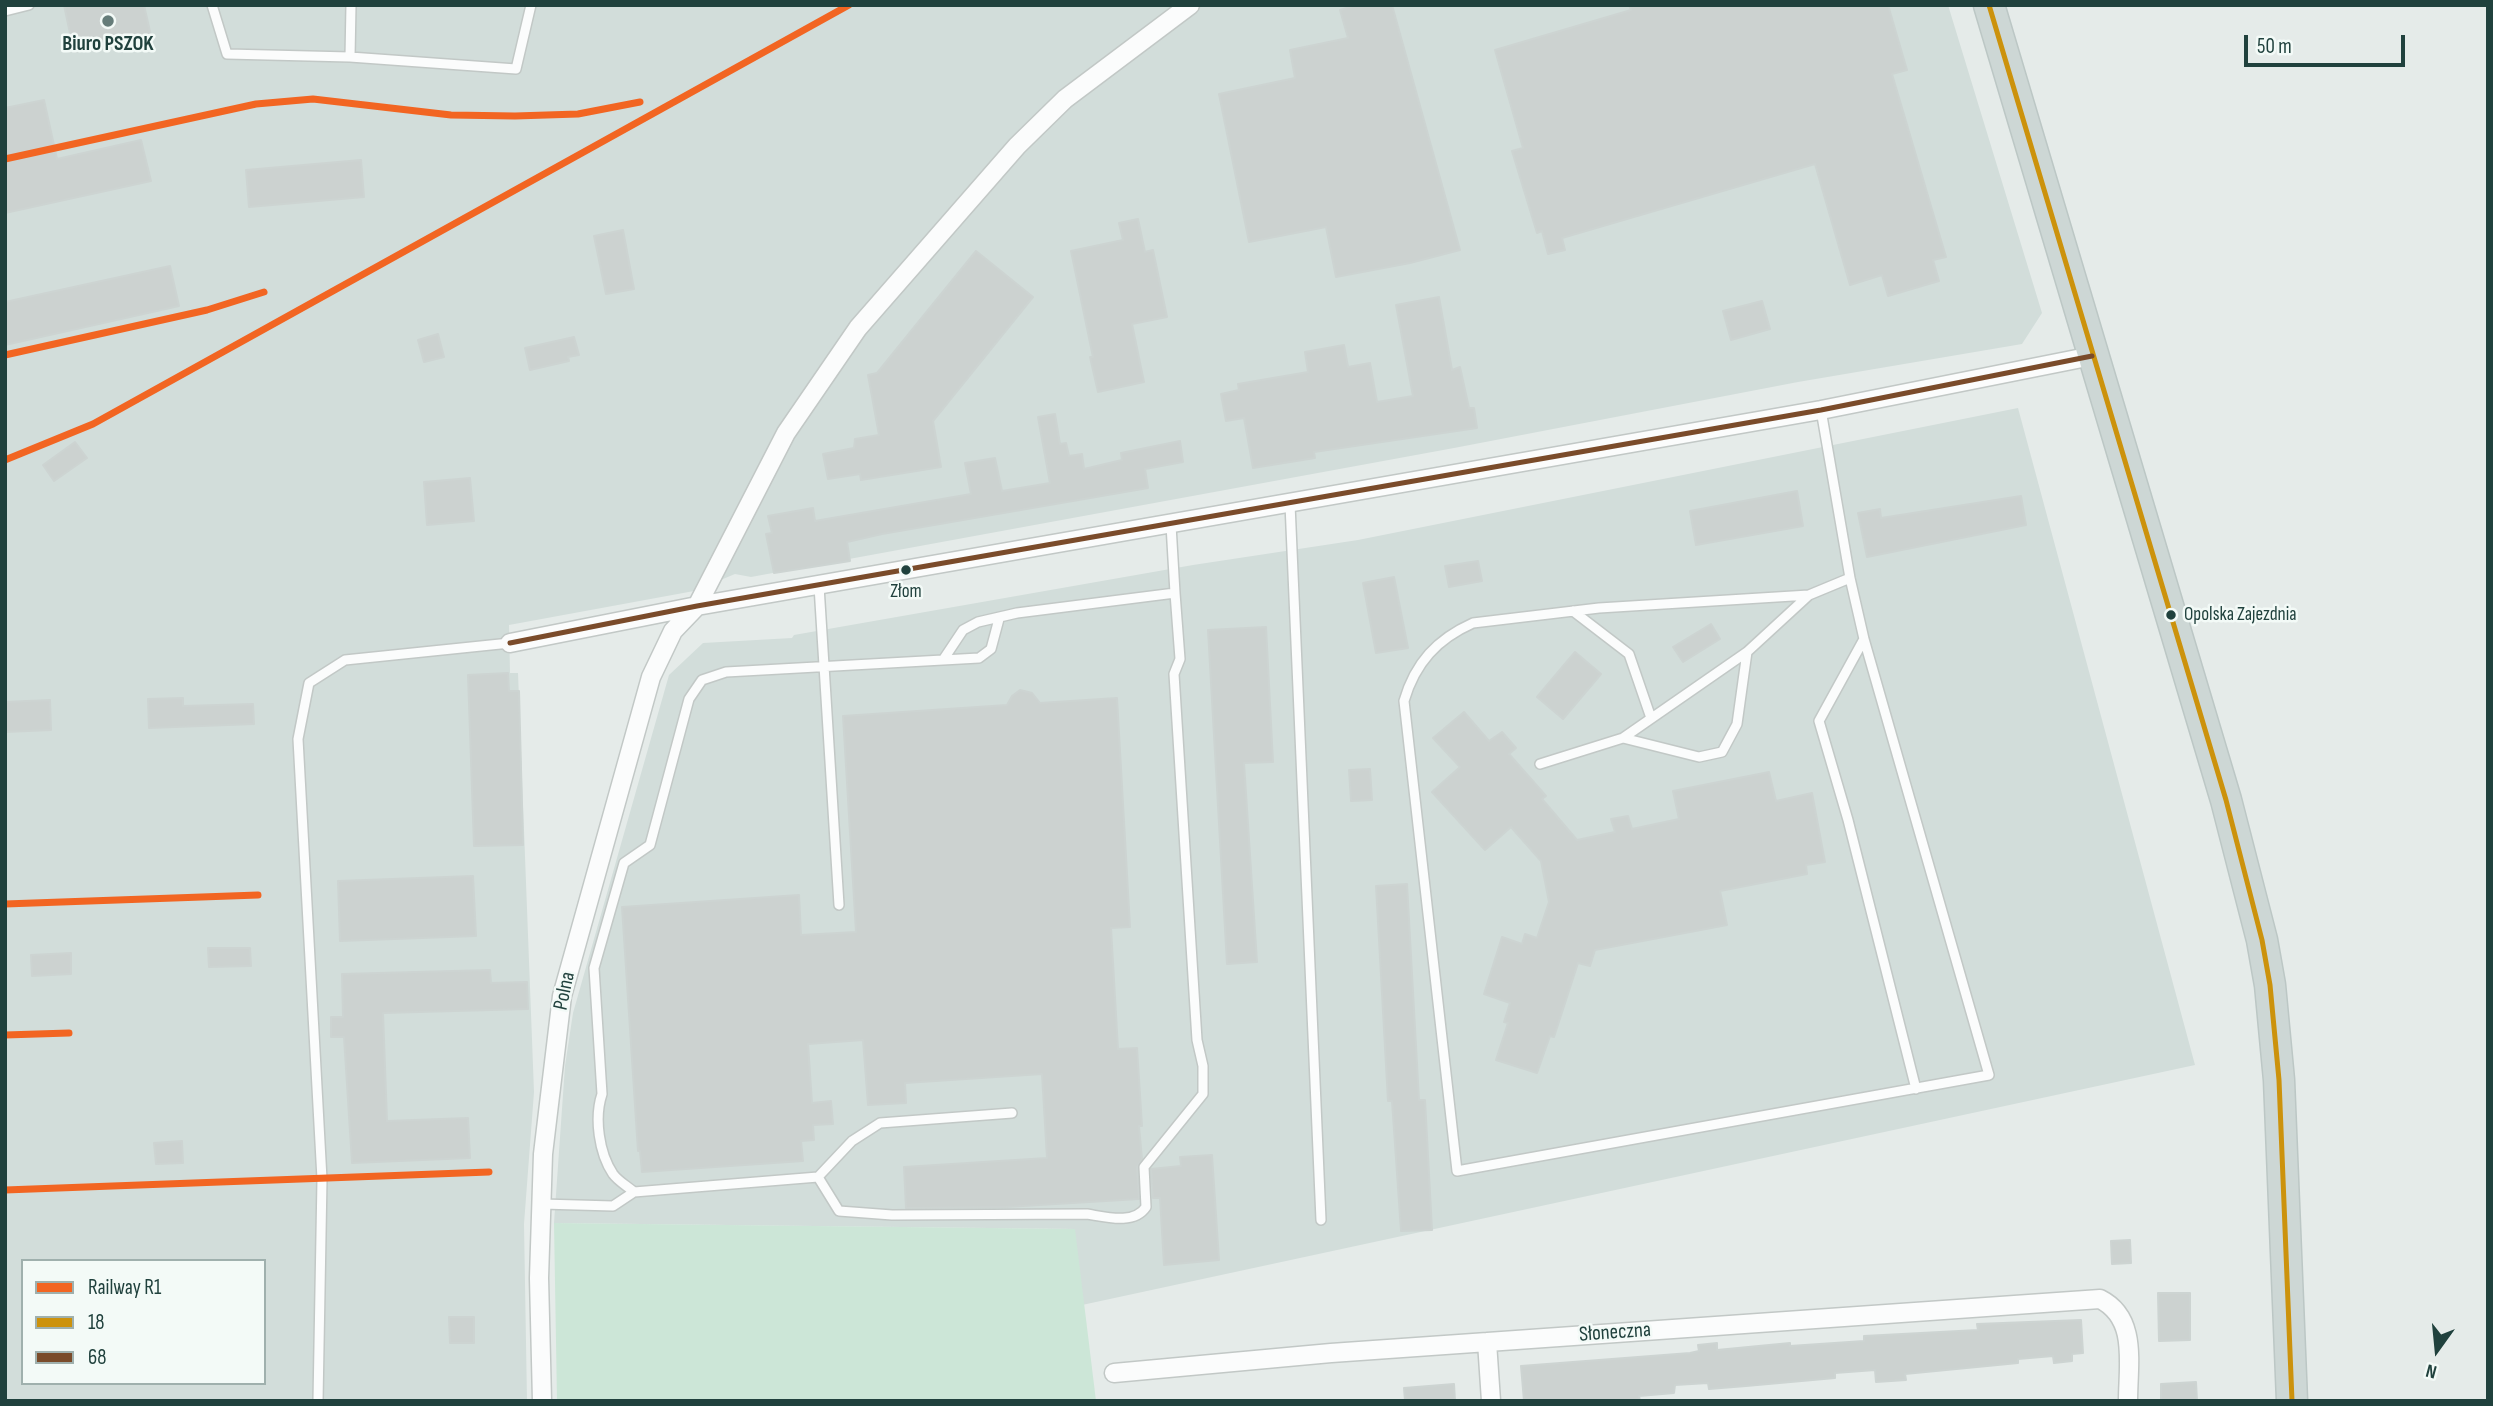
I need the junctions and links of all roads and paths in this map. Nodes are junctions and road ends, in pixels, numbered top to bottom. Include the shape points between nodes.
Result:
1 (29, 5) edge
2 (212, 5) edge
3 (351, 5) edge
4 (531, 5) edge
5 (1189, 5) edge
6 (1989, 5) edge
7 (5, 11) edge
8 (350, 57) junction
9 (2092, 356) junction
10 (1821, 410) junction
11 (1290, 504) junction
12 (1171, 525) junction
13 (1850, 578) junction
14 (819, 586) junction
15 (1175, 593) junction
16 (1809, 596) junction
17 (697, 606) junction
18 (1573, 611) junction
19 (999, 619) junction
20 (1864, 639) junction
21 (510, 643) joint
22 (1747, 652) junction
23 (945, 659) junction
24 (823, 668) junction
25 (1651, 718) junction
26 (1623, 738) junction
27 (1540, 764) dead end
28 (839, 905) dead end
29 (1916, 1089) junction
30 (1012, 1113) dead end
31 (818, 1177) junction
32 (634, 1192) junction
33 (542, 1204) junction
34 (1321, 1220) dead end
35 (1487, 1342) junction
36 (1114, 1373) dead end
37 (318, 1401) edge
38 (542, 1401) edge
39 (1491, 1401) edge
40 (2128, 1401) edge
41 (2292, 1401) edge

1 - 7 lane
2 - 8 lane via 227,54
3 - 8 lane
4 - 8 lane via 516,69
5 - 17 street, Polna via 1065,99 889,289 786,432
6 - 9 main road
9 - 10 street
9 - 41 main road via 2225,800 2266,961 2279,1080
10 - 11 street
10 - 13 lane
11 - 12 street
11 - 34 lane
12 - 14 street
12 - 15 lane
13 - 16 lane
13 - 20 lane
14 - 17 street
14 - 24 lane
15 - 19 lane
15 - 31 lane via 1180,659 1174,674 1203,1094 1144,1167 1146,1207 1139,1216 1113,1218 1087,1214 892,1216 839,1211
16 - 18 lane
16 - 22 lane
17 - 21 street
17 - 33 street, Polna via 673,631 651,677 562,996 543,1154
18 - 25 lane via 1629,654
18 - 29 lane via 1473,623 1454,632 1421,662 1404,701 1457,1171
19 - 23 lane via 963,630
19 - 23 lane via 987,655
20 - 29 lane via 1819,721
20 - 29 lane via 1989,1075
21 - 37 lane via 345,660 309,683 298,738 322,1179
22 - 25 lane
22 - 26 lane via 1737,724 1722,752 1699,757
23 - 24 lane
24 - 28 lane
24 - 32 lane via 726,672 702,680 689,699 650,845 631,857 621,871 594,968 602,1094 598,1104 602,1154 615,1177
25 - 26 lane
26 - 27 lane
30 - 31 lane via 880,1123 852,1141
31 - 32 lane
32 - 33 lane via 613,1206
33 - 38 street, Polna
35 - 36 street, Słoneczna
35 - 39 street
35 - 40 street, Słoneczna via 2100,1299 2115,1306 2124,1319

